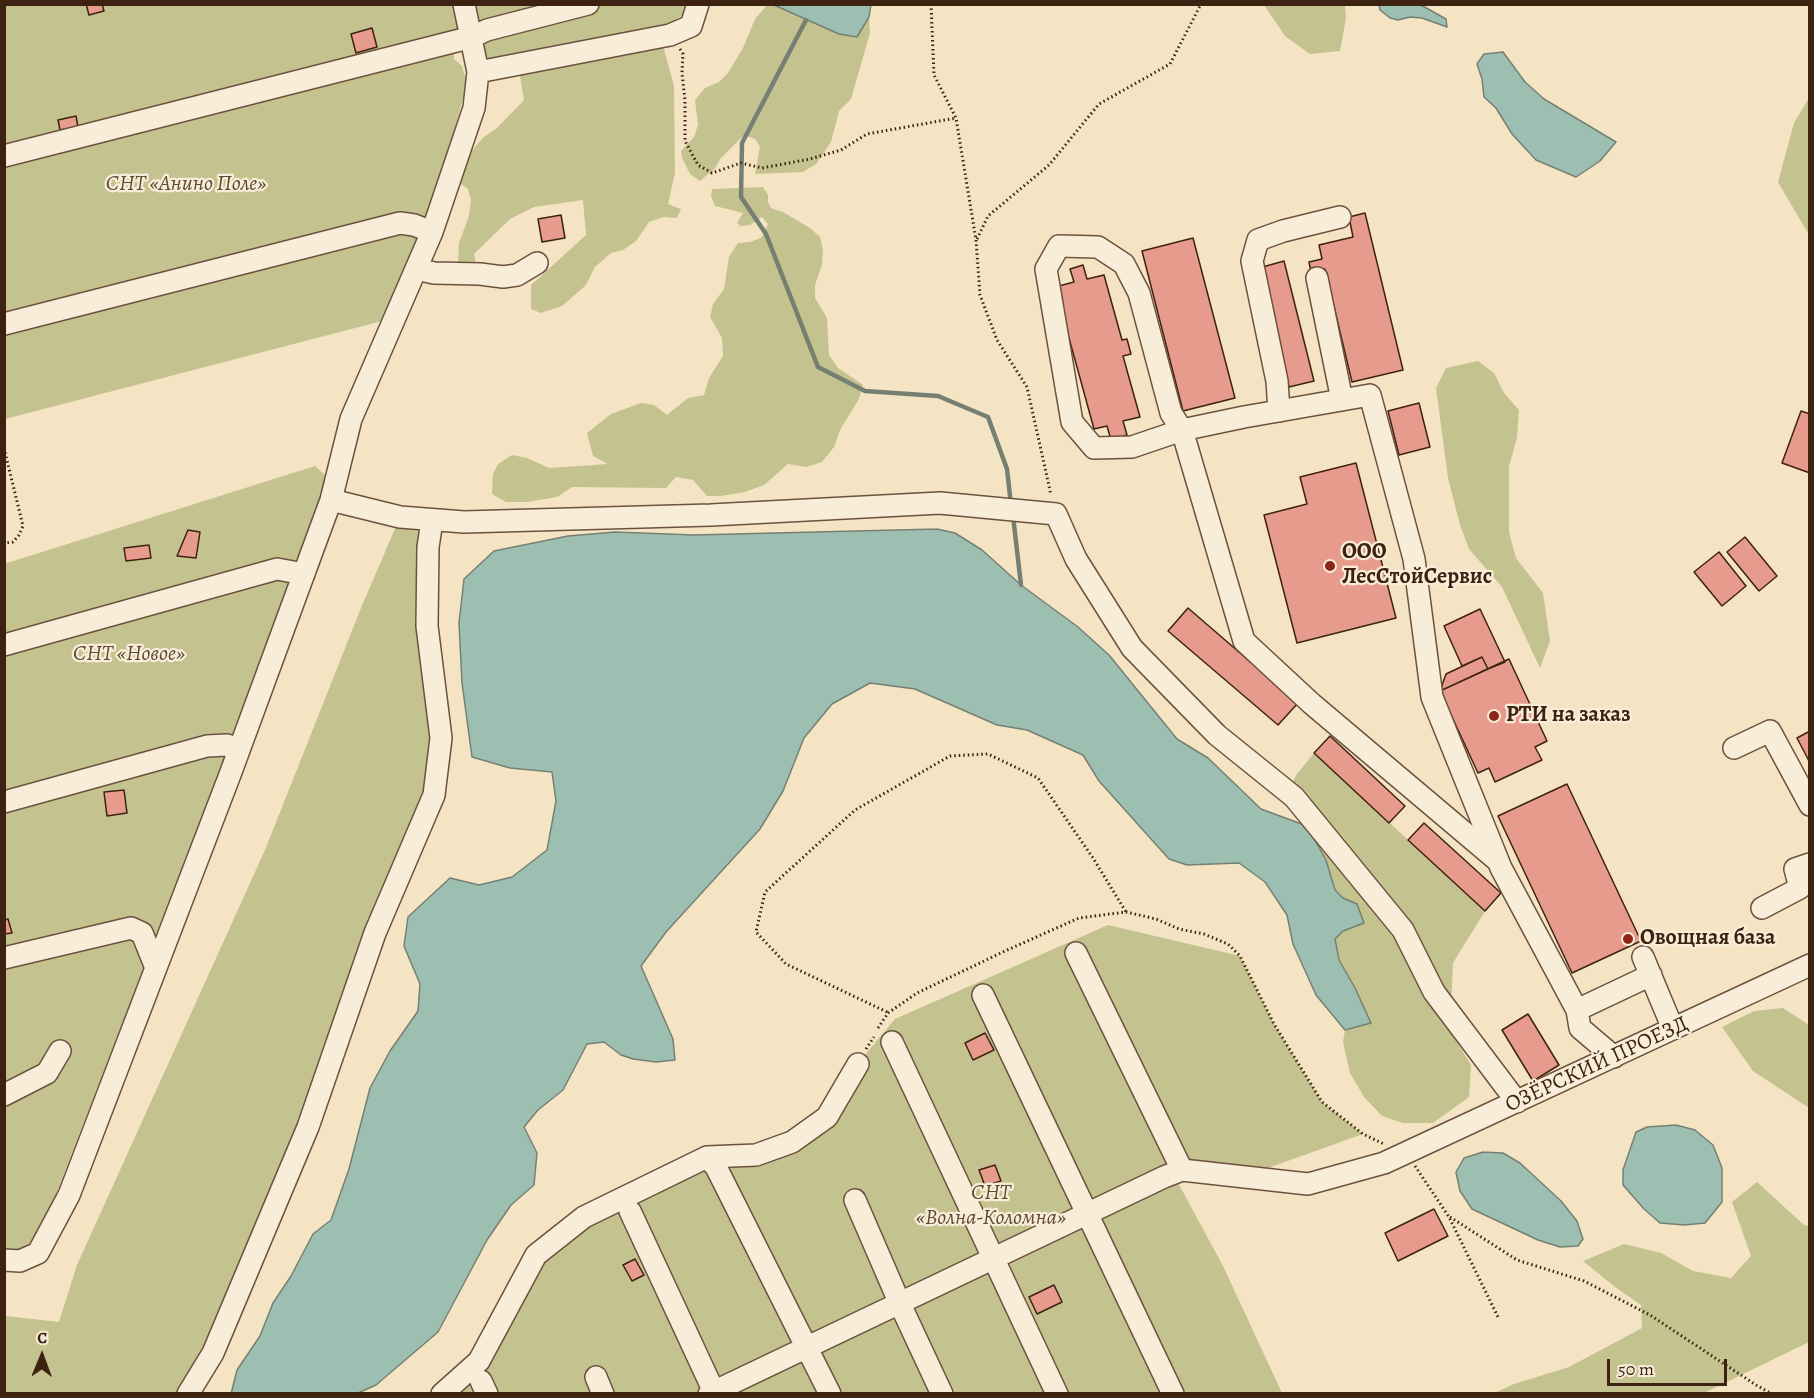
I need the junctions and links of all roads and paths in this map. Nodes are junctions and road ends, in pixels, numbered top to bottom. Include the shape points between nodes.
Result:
1 (464, 4) edge
2 (588, 4) edge
3 (698, 4) edge
4 (931, 4) edge
5 (1201, 4) edge
6 (670, 36) junction
7 (472, 37) junction
8 (478, 72) junction
9 (956, 118) junction
10 (4, 156) edge
11 (1340, 217) dead end
12 (432, 232) junction
13 (976, 240) junction
14 (537, 263) dead end
15 (416, 269) junction
16 (1317, 278) dead end
17 (4, 324) edge
18 (1342, 400) junction
19 (1279, 411) junction
20 (1182, 430) junction
21 (4, 448) edge
22 (331, 500) junction
23 (1056, 514) junction
24 (432, 521) junction
25 (4, 543) edge
26 (304, 574) junction
27 (4, 645) edge
28 (1734, 748) dead end
29 (239, 750) junction
30 (4, 802) edge
31 (1809, 805) edge
32 (1498, 861) junction
33 (1809, 864) edge
34 (1762, 908) dead end
35 (1126, 912) junction
36 (1076, 953) dead end
37 (4, 958) edge
38 (1809, 964) edge
39 (156, 968) junction
40 (983, 995) dead end
41 (1577, 1010) junction
42 (888, 1012) junction
43 (1673, 1029) junction
44 (892, 1042) dead end
45 (60, 1051) dead end
46 (1614, 1057) junction
47 (858, 1064) joint
48 (4, 1095) edge
49 (1517, 1102) junction
50 (1405, 1153) junction
51 (707, 1157) junction
52 (1182, 1170) junction
53 (855, 1200) dead end
54 (630, 1211) dead end
55 (1087, 1214) junction
56 (1449, 1216) junction
57 (994, 1259) junction
58 (4, 1260) edge
59 (900, 1304) junction
60 (1499, 1319) dead end
61 (808, 1347) junction
62 (712, 1393) edge
63 (188, 1394) edge
64 (442, 1394) edge
65 (830, 1394) edge
66 (942, 1394) edge
67 (1057, 1394) edge
68 (1173, 1394) edge
69 (1772, 1394) edge

1 - 7 street
2 - 7 street
3 - 6 street via 691,26
4 - 9 path via 934,75
5 - 13 path via 1170,64 1099,104 1049,165 988,216
6 - 8 street
6 - 9 path via 683,54 685,141 698,165 712,173 741,163 762,168 810,159 841,150 867,134
7 - 8 street
7 - 10 street
8 - 12 street via 474,108
9 - 13 path
11 - 19 street via 1258,240 1252,261 1277,381
12 - 15 street
12 - 17 street via 400,223
13 - 23 path via 980,295 997,340 1027,387
14 - 15 street via 517,275 503,277
15 - 22 street via 351,419
16 - 18 street
18 - 19 street
18 - 32 street via 1370,395 1414,559 1432,697
19 - 20 street
20 - 20 street via 1132,447 1094,448 1072,422 1046,269 1059,246 1098,247 1124,264 1139,293 1171,413
20 - 32 street via 1244,640 1311,704
21 - 25 path via 23,526 13,542
22 - 24 street
22 - 26 street
23 - 24 street via 940,503 711,515
23 - 49 street via 1076,559 1132,648 1217,735 1294,797 1403,930 1434,992
24 - 63 street via 427,626 441,738 434,795 375,933 303,1138 213,1353
26 - 27 street via 277,569
26 - 29 street
28 - 31 street via 1770,731
29 - 30 street via 227,745 207,746
29 - 39 street
32 - 41 street
33 - 34 street via 1795,869 1800,888
35 - 42 path via 1078,918 917,993
35 - 42 path via 1038,778 988,754 950,756 855,810 765,892 756,932 786,964
35 - 50 path via 1228,944 1240,956 1274,1024 1322,1102 1363,1134
36 - 52 street
37 - 39 street via 131,928 142,933
38 - 43 street, ОЗЁРСКИЙ ПРОЕЗД
39 - 58 street via 69,1195 39,1253 20,1262
40 - 55 street
41 - 43 street via 1647,966
41 - 46 street via 1580,1028
42 - 47 path
43 - 46 street, ОЗЁРСКИЙ ПРОЕЗД
44 - 57 street
45 - 48 street via 47,1073
46 - 49 street, ОЗЁРСКИЙ ПРОЕЗД
47 - 51 street via 827,1117 792,1142 756,1155
49 - 50 street, ОЗЁРСКИЙ ПРОЕЗД
50 - 52 street, ОЗЁРСКИЙ ПРОЕЗД via 1308,1184
50 - 56 path
51 - 61 street via 716,1167
51 - 64 street via 584,1217 536,1254 479,1361
52 - 55 street
53 - 59 street
54 - 62 street
55 - 57 street
55 - 68 street
56 - 60 path
56 - 69 path via 1517,1260 1584,1281 1650,1315
57 - 59 street
57 - 67 street
59 - 61 street
59 - 66 street
61 - 62 street
61 - 65 street

